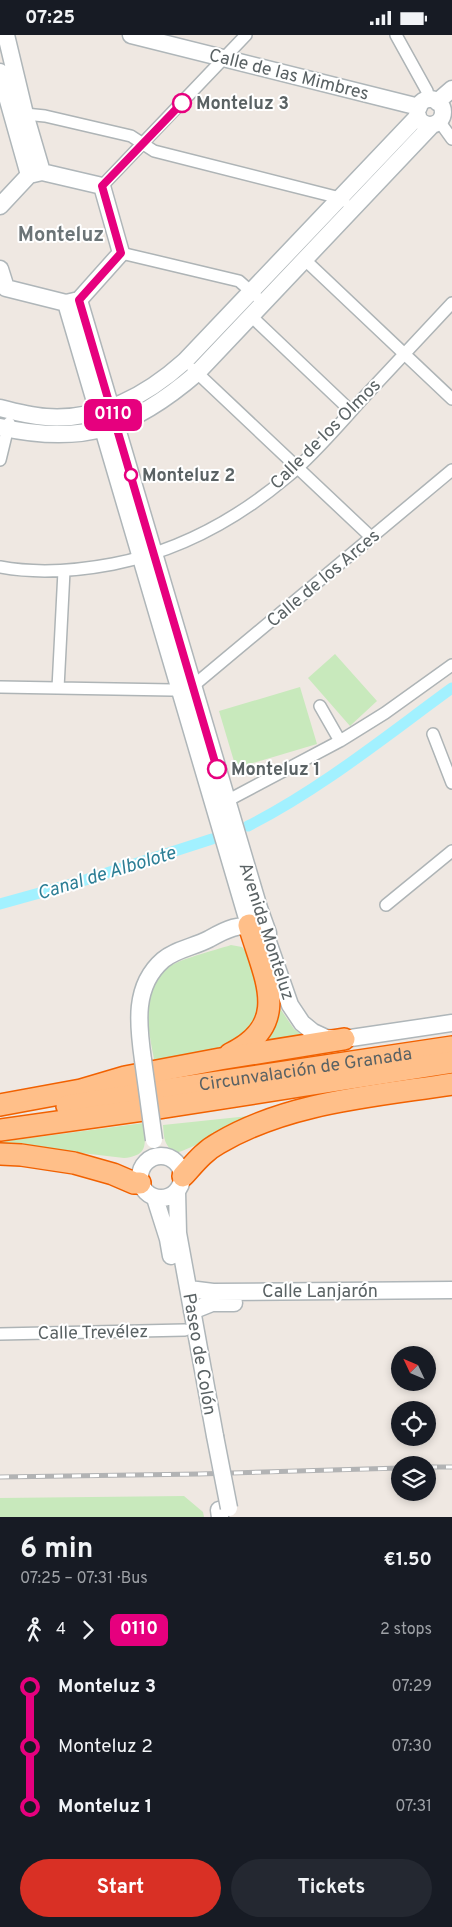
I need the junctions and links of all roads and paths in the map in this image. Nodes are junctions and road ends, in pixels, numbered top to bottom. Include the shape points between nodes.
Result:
1 (6, 35) edge
2 (131, 35) edge
3 (246, 35) edge
4 (396, 35) edge
5 (150, 37) edge
6 (224, 58) junction
7 (0, 72) edge
8 (452, 89) edge
9 (433, 110) edge
10 (19, 115) junction
11 (452, 139) edge
12 (143, 144) junction
13 (35, 173) junction
14 (102, 186) junction
15 (340, 198) junction
16 (0, 206) edge
17 (353, 209) junction
18 (121, 253) junction
19 (304, 259) junction
20 (0, 269) edge
21 (3, 291) edge
22 (251, 291) junction
23 (73, 302) junction
24 (263, 303) junction
25 (452, 303) edge
26 (251, 316) junction
27 (404, 354) junction
28 (185, 361) junction
29 (197, 373) junction
30 (452, 399) edge
31 (6, 410) edge
32 (105, 410) junction
33 (352, 411) junction
34 (4, 428) edge
35 (110, 428) junction
36 (0, 460) edge
37 (297, 467) junction
38 (452, 470) edge
39 (372, 537) junction
40 (148, 556) junction
41 (0, 567) edge
42 (64, 571) junction
43 (452, 665) edge
44 (0, 687) edge
45 (186, 687) junction
46 (58, 688) junction
47 (320, 706) dead end
48 (433, 734) dead end
49 (340, 741) junction
50 (452, 783) edge
51 (221, 804) junction
52 (452, 851) edge
53 (386, 905) dead end
54 (248, 924) junction
55 (262, 947) junction
56 (452, 1023) edge
57 (344, 1039) junction
58 (452, 1047) edge
59 (220, 1059) junction
60 (452, 1062) edge
61 (452, 1084) edge
62 (150, 1101) junction
63 (0, 1105) edge
64 (0, 1114) edge
65 (0, 1130) edge
66 (156, 1148) junction
67 (0, 1154) edge
68 (140, 1183) junction
69 (180, 1184) junction
70 (155, 1198) junction
71 (189, 1289) junction
72 (452, 1290) edge
73 (452, 1300) edge
74 (192, 1311) junction
75 (185, 1330) junction
76 (0, 1334) edge
77 (210, 1437) junction
78 (224, 1513) edge

1 - 10 street
2 - 5 street, Calle de las Mimbres
3 - 6 street
4 - 9 street via 427,91
5 - 6 street, Calle de las Mimbres
6 - 9 street, Calle de las Mimbres
6 - 12 street
7 - 10 street
8 - 9 street
9 - 11 street
9 - 15 street
9 - 17 street
10 - 12 street via 45,116 132,136
10 - 13 street
12 - 14 street
12 - 15 street via 154,151
13 - 14 street
13 - 16 street
14 - 18 street
15 - 17 street
15 - 22 street
17 - 19 street
18 - 22 street via 239,281
18 - 23 street
19 - 24 street
19 - 27 street
20 - 21 street
21 - 23 street
22 - 24 street
22 - 28 street
23 - 32 street, Avenida Monteluz
24 - 26 street
25 - 27 street, Calle de los Olmos
26 - 29 street
26 - 33 street
27 - 30 street
27 - 33 street, Calle de los Olmos
28 - 29 street
28 - 32 street via 156,386
29 - 35 street via 152,408
29 - 37 street
31 - 32 street via 46,417 77,416
31 - 34 street
32 - 35 street, Avenida Monteluz
33 - 37 street, Calle de los Olmos
34 - 35 street via 40,434
34 - 36 street
35 - 40 street, Avenida Monteluz
37 - 39 street
37 - 40 street, Calle de los Olmos via 252,504 218,526
38 - 39 street, Calle de los Arces
39 - 45 street, Calle de los Arces
40 - 42 street, Calle de los Olmos
40 - 45 street, Avenida Monteluz
41 - 42 street, Calle de los Olmos
42 - 46 street
43 - 49 street
44 - 46 street
45 - 46 street
45 - 51 street, Avenida Monteluz
47 - 49 street
48 - 50 street
49 - 51 street
51 - 54 street, Avenida Monteluz
52 - 53 street
54 - 55 street, Avenida Monteluz via 268,933
54 - 55 highway via 242,940
54 - 66 street, bridge via 184,948 164,959 148,977 142,994 139,1032
55 - 57 street, Avenida Monteluz via 302,1023 326,1038
55 - 59 highway via 269,996 265,1025 238,1050
56 - 57 street, Avenida Monteluz
57 - 59 highway
58 - 62 highway, Circunvalación de Granada
59 - 63 highway
60 - 62 highway, Circunvalación de Granada
61 - 69 highway via 344,1101 288,1114 219,1143 204,1154
62 - 64 highway, Circunvalación de Granada
62 - 65 highway, Circunvalación de Granada
66 - 68 street via 141,1169
66 - 69 street via 177,1163
67 - 68 highway via 74,1163
68 - 70 street via 143,1190
69 - 70 street via 167,1198
69 - 71 street, Paseo de Colón via 178,1233
70 - 75 street, Paseo de Colón via 168,1239
71 - 72 street, Calle Lanjarón via 213,1292
71 - 74 street, Paseo de Colón
73 - 74 street, Calle Lanjarón via 212,1303
74 - 77 street, Paseo de Colón
75 - 76 street, Calle Trevélez
75 - 77 street, Paseo de Colón
77 - 78 street, Paseo de Colón, bridge

